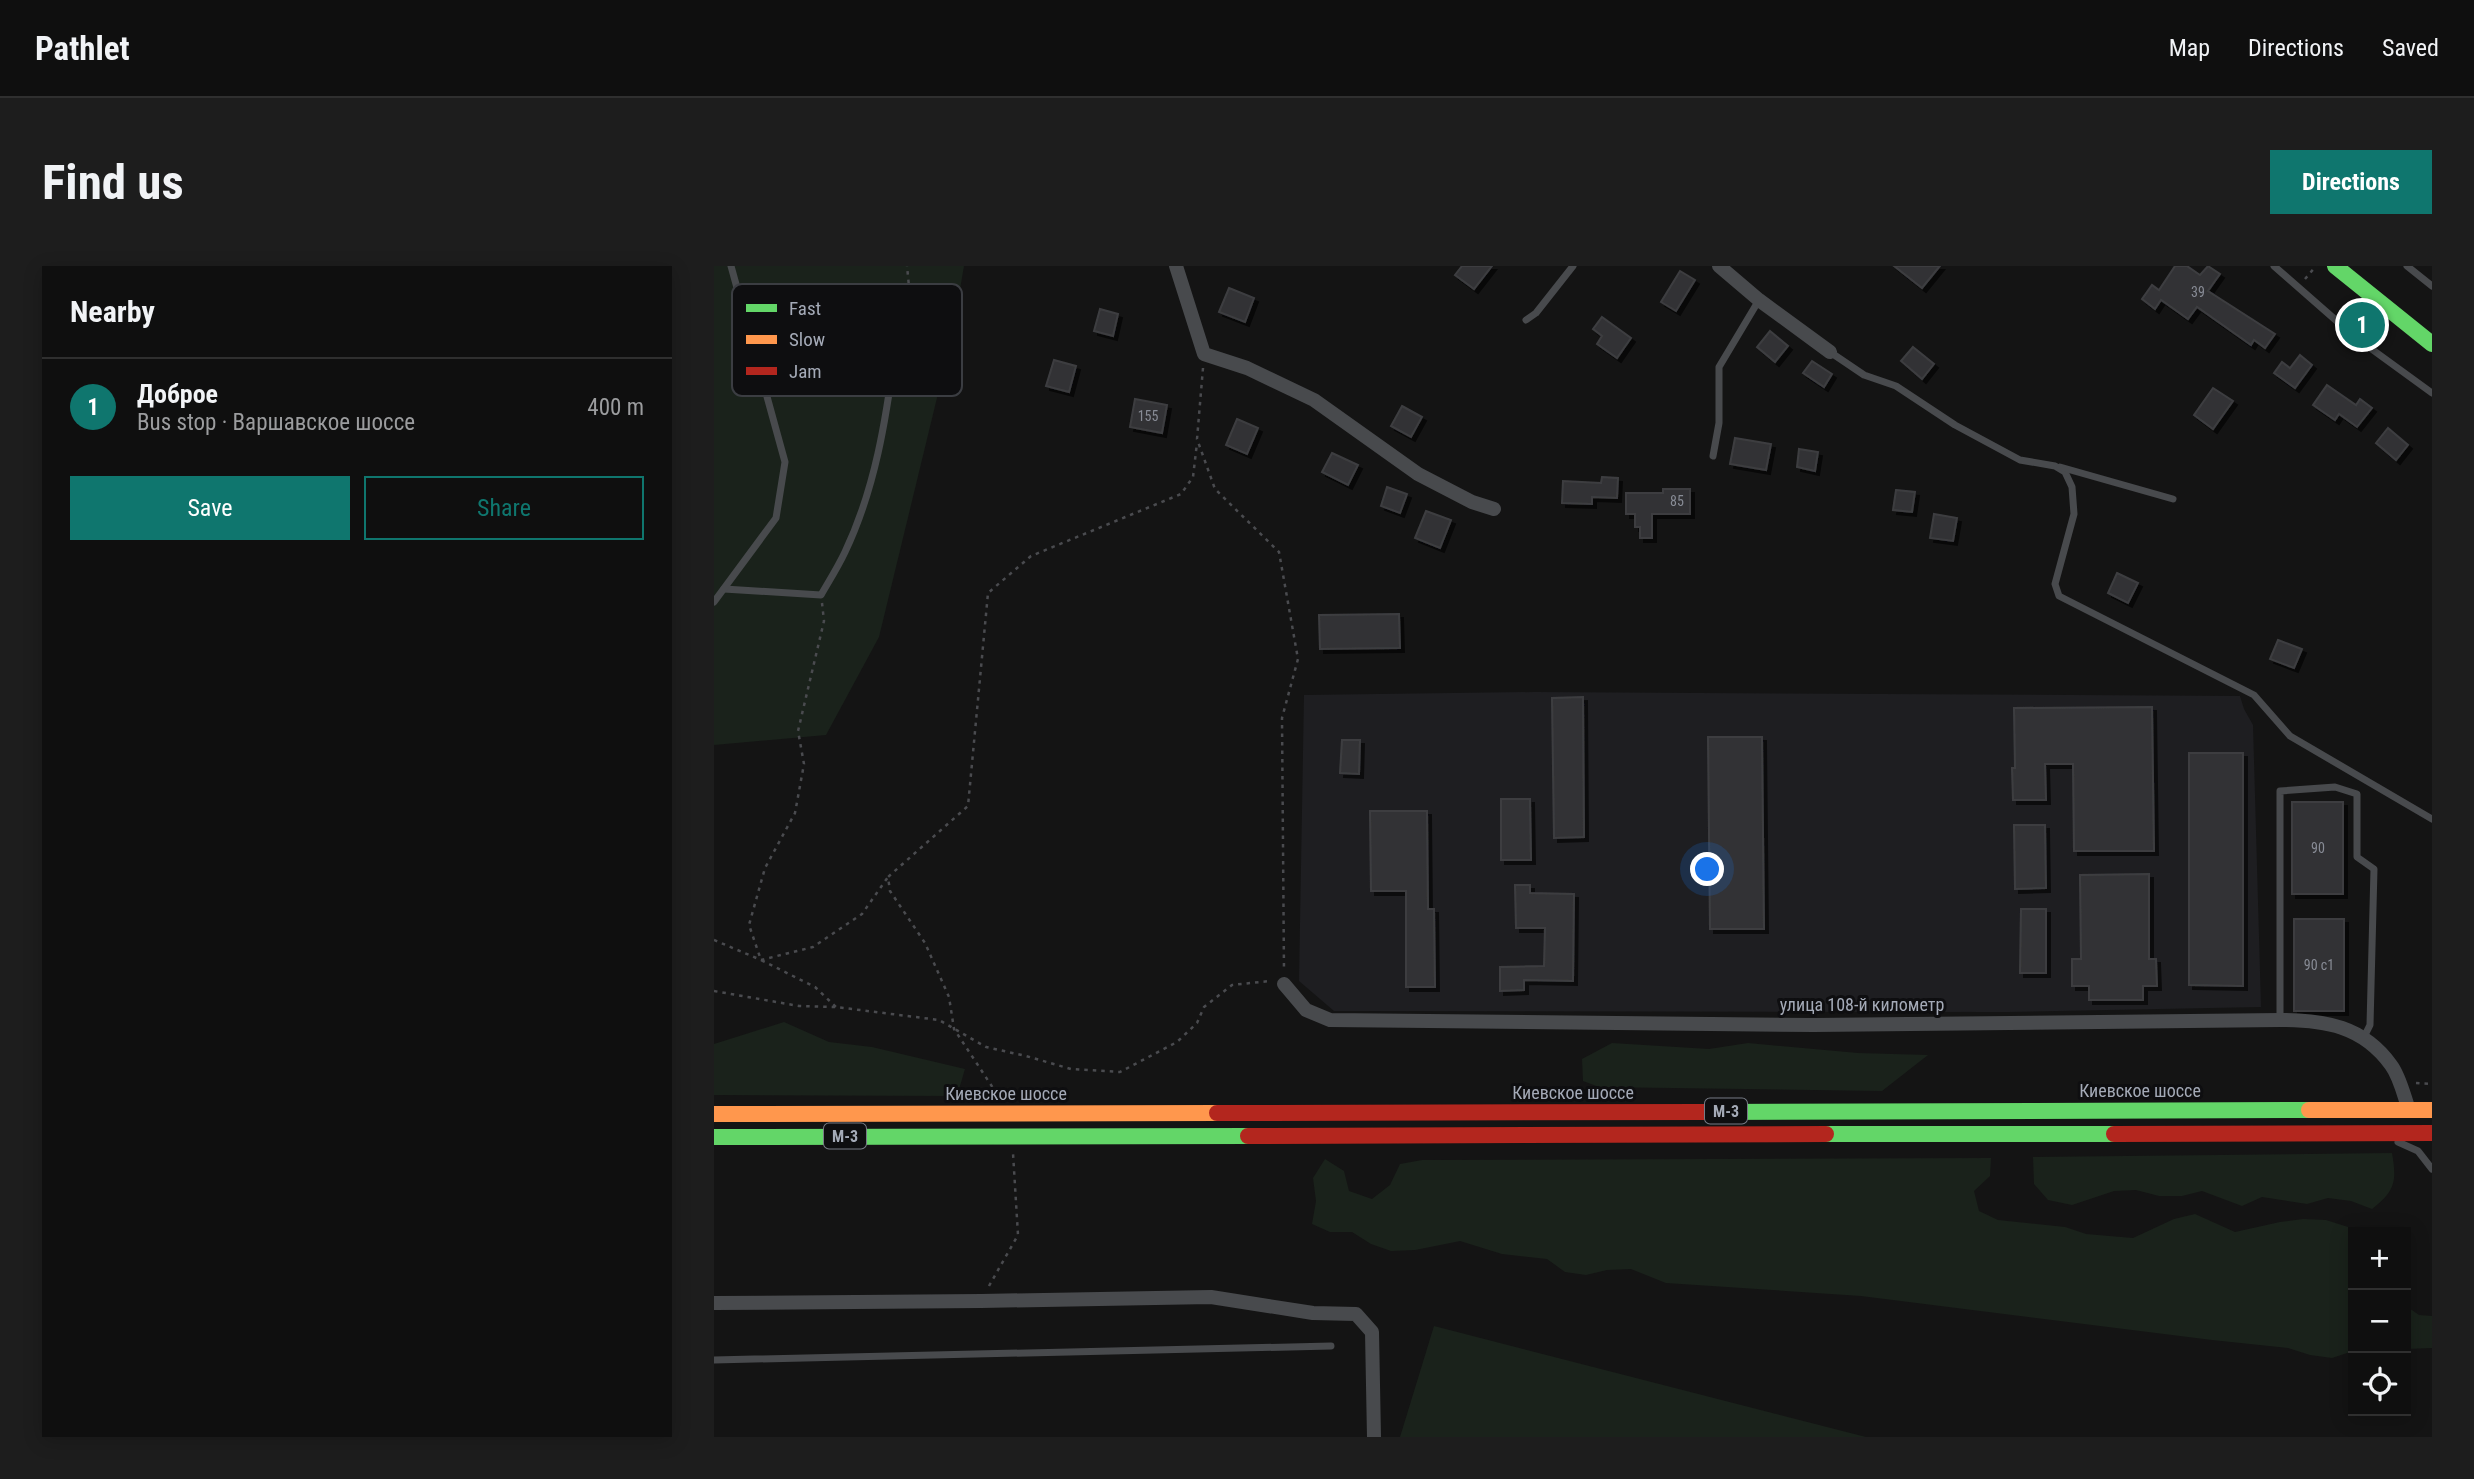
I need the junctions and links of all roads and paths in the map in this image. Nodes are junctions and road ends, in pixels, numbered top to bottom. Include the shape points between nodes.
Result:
1 (731, 266) edge
2 (907, 266) edge
3 (1176, 266) edge
4 (1573, 266) edge
5 (1719, 266) edge
6 (2274, 266) edge
7 (2316, 266) edge
8 (2335, 266) edge
9 (2407, 266) edge
10 (736, 284) edge
11 (909, 284) edge
12 (2432, 286) edge
13 (2299, 287) junction
14 (1759, 300) junction
15 (1526, 320) dead end
16 (2432, 344) edge
17 (1830, 352) joint
18 (1204, 354) junction
19 (2432, 393) edge
20 (767, 396) edge
21 (889, 396) edge
22 (1197, 439) junction
23 (1713, 456) dead end
24 (2054, 466) junction
25 (2174, 499) dead end
26 (1494, 509) dead end
27 (724, 589) junction
28 (821, 595) junction
29 (714, 602) edge
30 (2432, 819) edge
31 (888, 877) junction
32 (714, 940) edge
33 (761, 960) junction
34 (1284, 984) junction
35 (714, 991) edge
36 (836, 1007) junction
37 (2280, 1020) junction
38 (954, 1029) junction
39 (2364, 1037) junction
40 (1001, 1103) dead end
41 (2409, 1110) junction
42 (2432, 1110) edge
43 (714, 1114) edge
44 (2374, 1133) junction
45 (2432, 1133) edge
46 (714, 1137) edge
47 (1012, 1146) dead end
48 (2432, 1170) edge
49 (981, 1301) junction
50 (714, 1303) edge
51 (1331, 1346) dead end
52 (714, 1360) edge
53 (1374, 1437) edge

1 - 10 lane
2 - 11 path
3 - 18 street
4 - 15 lane
5 - 14 street
6 - 13 lane
7 - 13 path
8 - 16 main road
9 - 12 lane
13 - 19 lane via 2355,337
14 - 17 street
14 - 23 lane via 1719,367 1719,424
17 - 24 lane via 2020,460
18 - 22 path
18 - 26 street via 1247,368 1314,400 1418,474
20 - 27 lane via 785,462 776,519
21 - 28 lane via 871,483 846,551
22 - 31 path via 1193,477 1181,494 1031,556 988,593 968,806
22 - 34 path via 1215,489 1279,552 1298,659 1282,718
24 - 25 lane
24 - 30 lane via 2065,472 2072,487 2074,514 2055,584 2059,596 2254,695 2290,736
27 - 28 lane
27 - 29 lane
28 - 33 path via 824,621 798,731 804,764 795,813 765,868 749,925
31 - 33 path via 862,914 813,947
31 - 38 path via 890,891 925,943 949,997
32 - 33 path
33 - 36 path via 815,987
34 - 37 street, улица 108-й километр via 1306,1010 1330,1020 1814,1026
34 - 38 path via 1265,980 1232,985 1205,1007 1198,1023 1177,1042 1120,1072 1071,1069 986,1047
35 - 36 path via 799,1006
36 - 38 path via 939,1020
37 - 39 street, улица 108-й километр via 2329,1022
37 - 39 lane via 2280,791 2335,787 2357,794 2357,858 2374,869 2370,1025
38 - 40 path
39 - 41 street, улица 108-й километр via 2392,1065
41 - 42 main road, Киевское шоссе / М-3
41 - 43 main road, Киевское шоссе / М-3
44 - 45 main road, М-3
44 - 46 main road, М-3
44 - 48 lane via 2418,1151
47 - 49 path via 1018,1235
49 - 50 street
49 - 53 street via 1211,1297 1312,1313 1356,1314 1372,1332
51 - 52 lane

